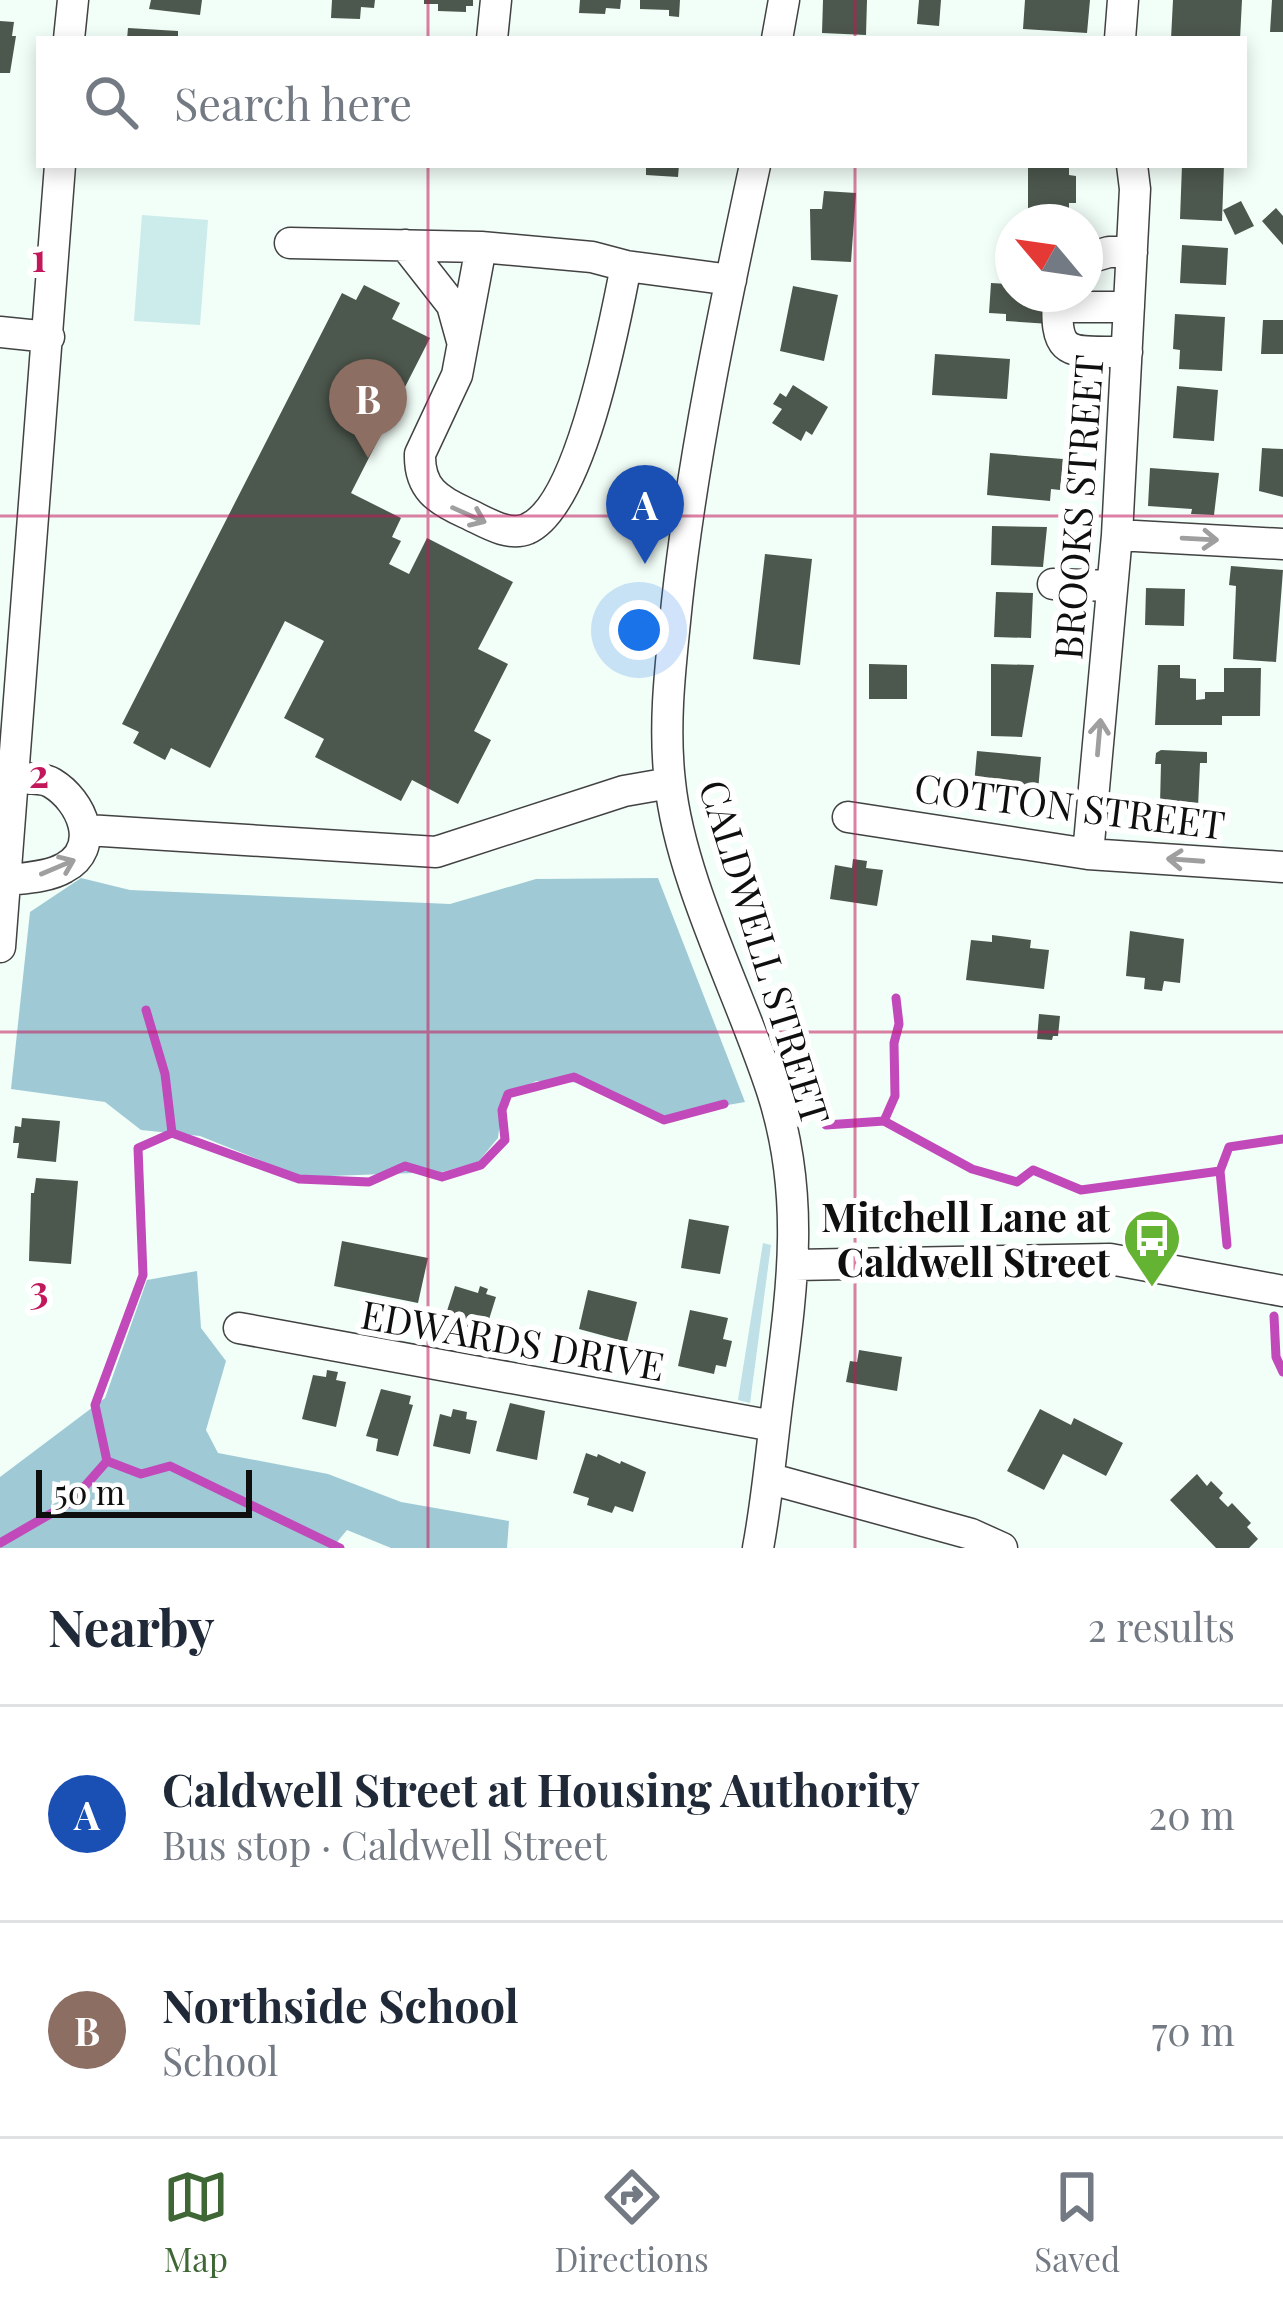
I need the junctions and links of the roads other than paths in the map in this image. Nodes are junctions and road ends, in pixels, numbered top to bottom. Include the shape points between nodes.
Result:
1 (73, 0) edge
2 (496, 0) edge
3 (784, 0) edge
4 (1124, 0) edge
5 (69, 36) edge
6 (492, 36) edge
7 (778, 36) edge
8 (1120, 36) edge
9 (60, 168) edge
10 (754, 168) edge
11 (1132, 168) edge
12 (290, 243) dead end
13 (405, 245) junction
14 (481, 247) junction
15 (1132, 252) junction
16 (1103, 254) edge
17 (626, 266) junction
18 (730, 280) junction
19 (1103, 304) edge
20 (1130, 307) junction
21 (1058, 312) edge
22 (0, 332) edge
23 (49, 337) junction
24 (463, 348) junction
25 (1127, 352) junction
26 (1117, 535) junction
27 (1283, 544) edge
28 (1053, 584) dead end
29 (1112, 586) junction
30 (14, 778) junction
31 (670, 783) junction
32 (848, 817) dead end
33 (87, 830) junction
34 (1088, 854) junction
35 (1283, 867) edge
36 (8, 880) junction
37 (0, 946) edge
38 (795, 1265) junction
39 (1283, 1291) edge
40 (239, 1328) dead end
41 (774, 1426) junction
42 (771, 1479) junction
43 (758, 1548) edge
44 (1002, 1548) edge

1 - 5 street
2 - 6 street
3 - 7 street
4 - 8 street
9 - 23 street
10 - 18 street, CALDWELL STREET
11 - 15 street, BROOKS STREET
12 - 13 street
13 - 14 street
13 - 24 street via 452,305
14 - 17 street
14 - 24 street
15 - 16 street
15 - 20 street, BROOKS STREET
17 - 18 street
24 -> 17 street via 420,454 424,485 501,529 528,529 551,506 589,428
18 - 31 street, CALDWELL STREET via 682,557 667,723
19 - 20 street
20 - 25 street, BROOKS STREET
21 - 25 street via 1064,344
22 - 23 street
23 - 30 street
25 - 26 street, BROOKS STREET
26 -> 27 street
26 - 29 street, BROOKS STREET
28 - 29 street
34 -> 29 street, BROOKS STREET
30 - 33 street via 50,782
30 - 36 street
31 - 33 street via 436,852
31 - 38 street, CALDWELL STREET via 683,845 787,1144
32 - 34 street, COTTON STREET
36 -> 33 street via 63,870 81,855
35 -> 34 street, COTTON STREET
36 - 37 street
38 - 39 street via 1110,1259
38 - 41 street, CALDWELL STREET
40 - 41 street, EDWARDS DRIVE
41 - 42 street, CALDWELL STREET
42 - 43 street, CALDWELL STREET
42 - 44 street

